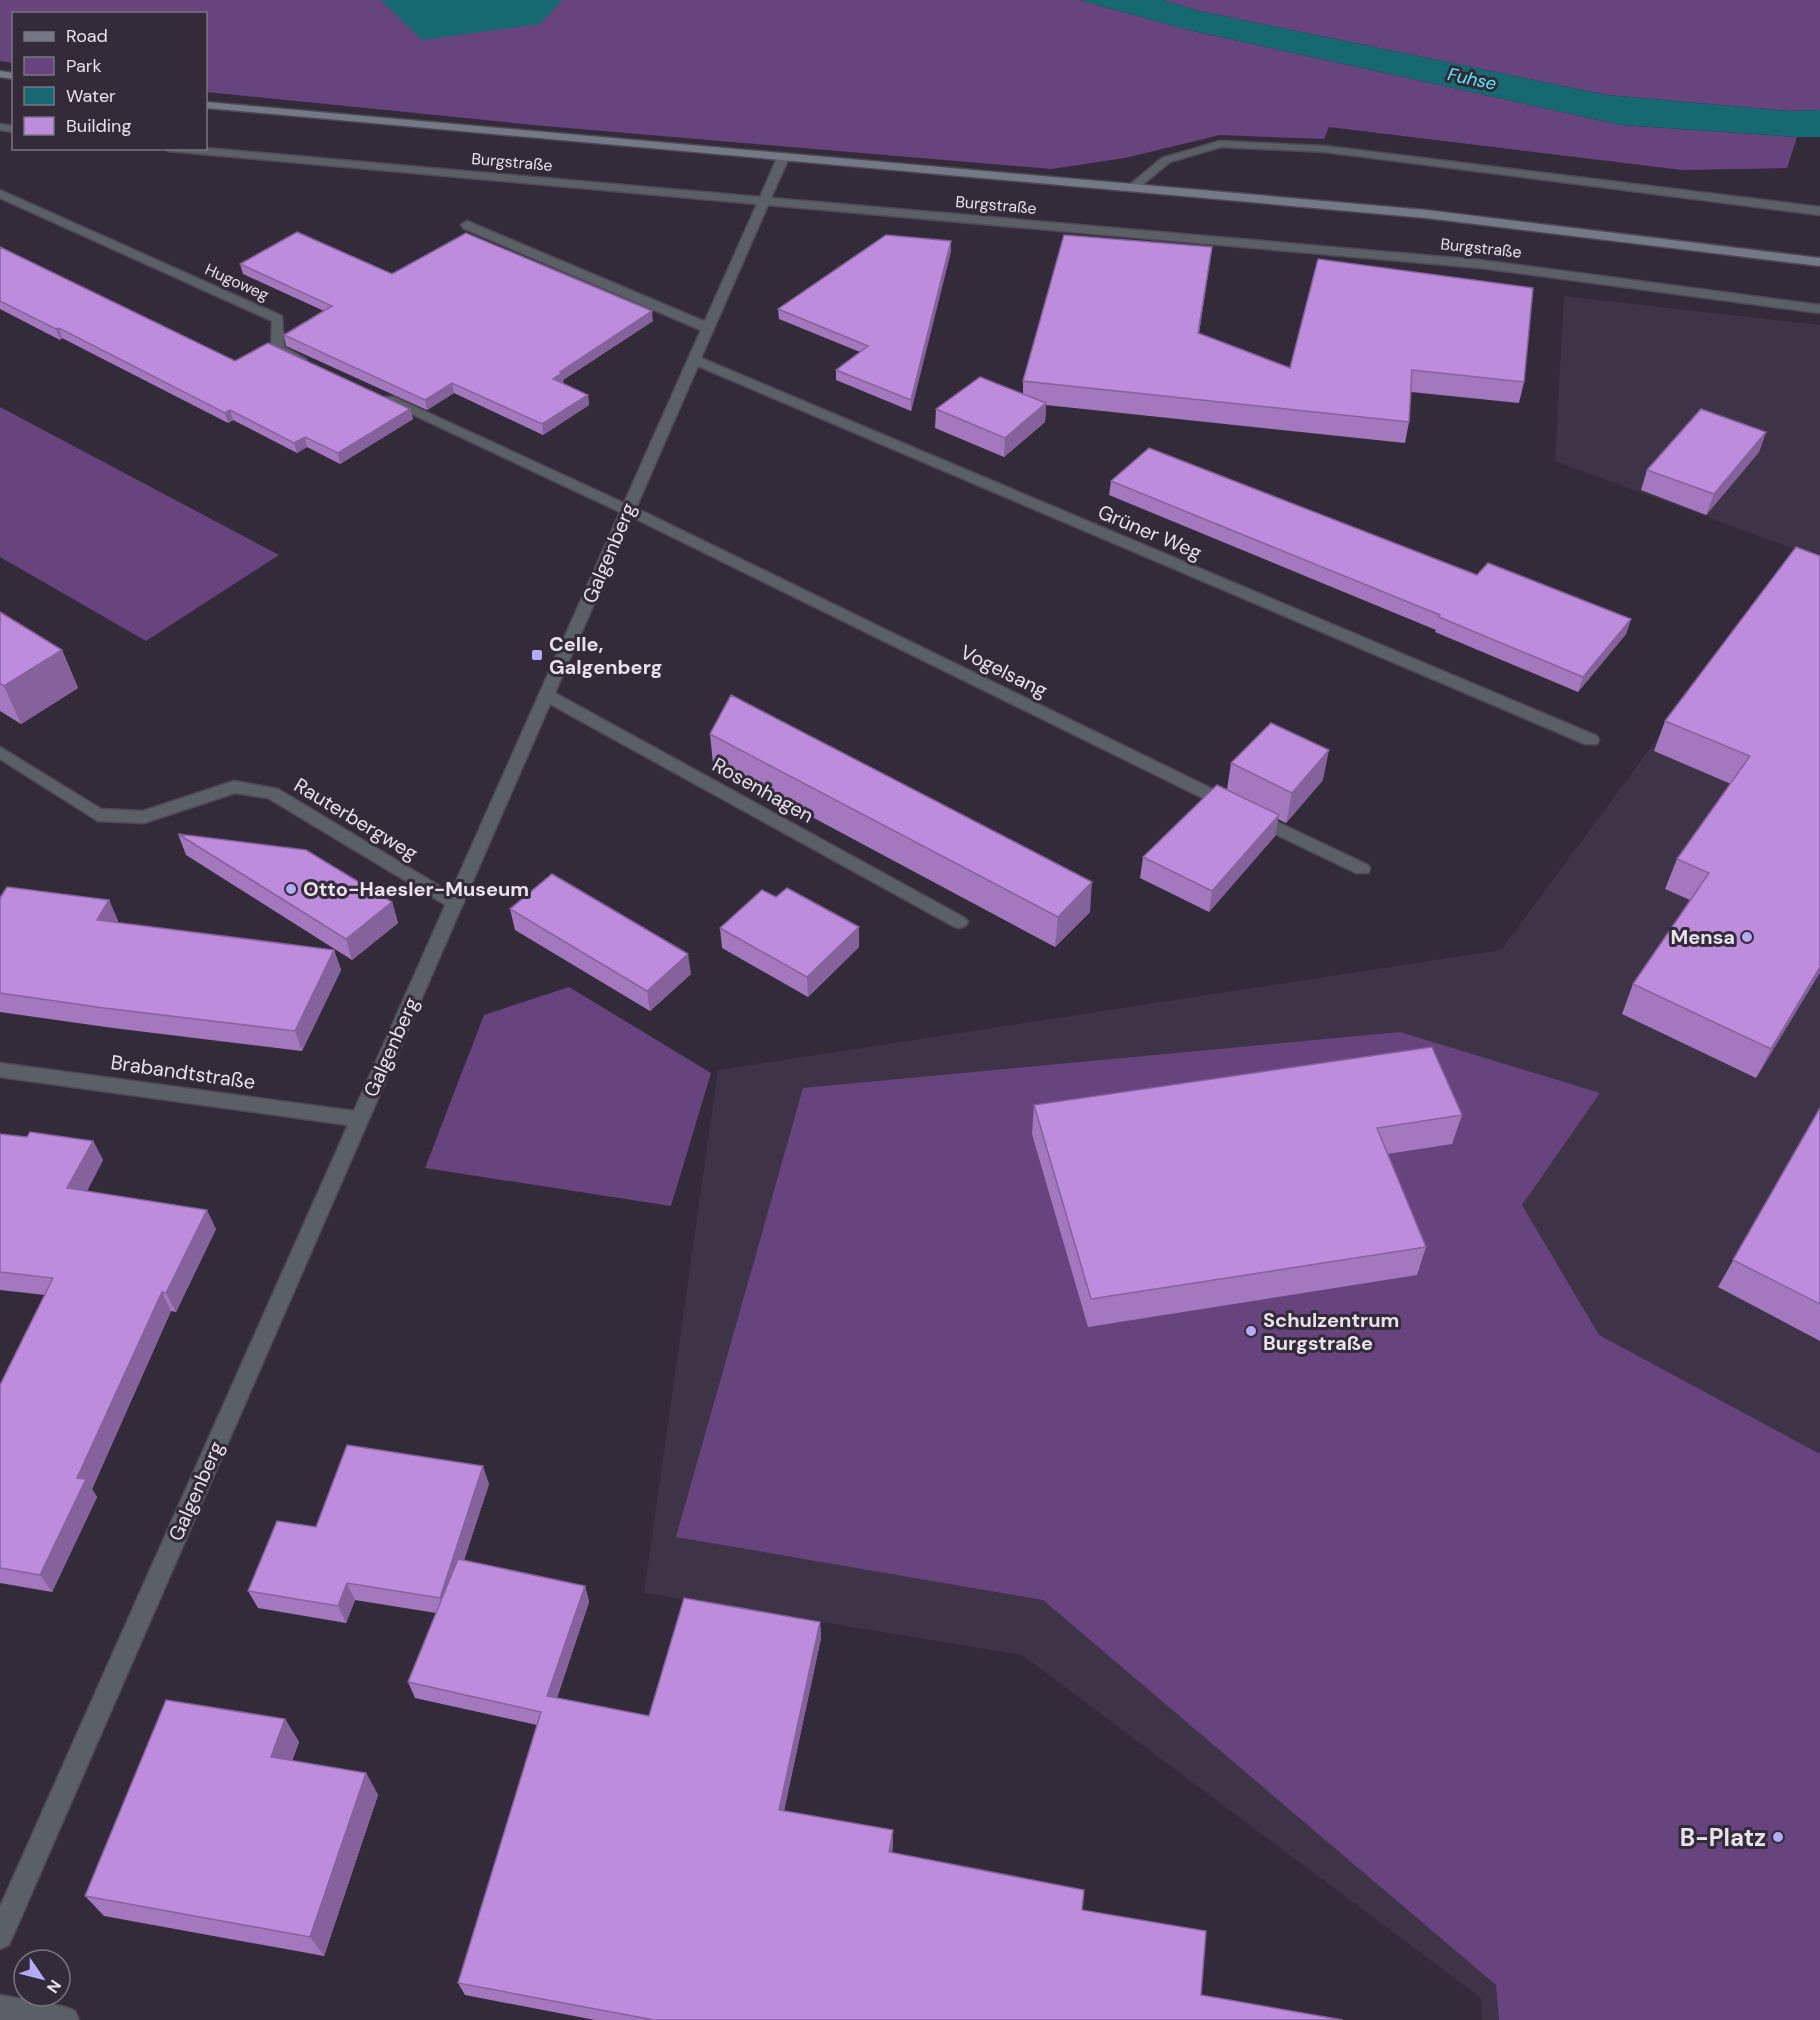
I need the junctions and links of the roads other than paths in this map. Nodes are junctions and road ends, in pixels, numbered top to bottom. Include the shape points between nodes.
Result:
1 (207, 105) edge
2 (190, 150) edge
3 (783, 158) junction
4 (1133, 187) junction
5 (0, 194) edge
6 (764, 201) junction
7 (1820, 211) edge
8 (467, 225) dead end
9 (1820, 262) edge
10 (1820, 309) edge
11 (708, 328) junction
12 (694, 360) junction
13 (308, 363) edge
14 (379, 396) edge
15 (628, 510) junction
16 (546, 695) junction
17 (1591, 740) dead end
18 (0, 752) edge
19 (1362, 869) dead end
20 (455, 903) junction
21 (959, 922) dead end
22 (0, 1070) edge
23 (359, 1119) junction
24 (2, 1925) edge
25 (0, 2008) edge
26 (66, 2020) edge

1 - 3 street, Burgstraße
2 - 6 street, Burgstraße
3 - 4 street, Burgstraße
3 - 6 street, Galgenberg
4 - 7 street via 1166,160 1220,144 1325,149
4 - 9 street, Burgstraße via 1426,214
5 - 13 street, Hugoweg via 278,319 278,349
6 - 10 street, Burgstraße via 1480,264
6 - 11 street, Galgenberg
8 - 11 street
11 - 12 street, Galgenberg
12 - 15 street, Galgenberg
12 - 17 street, Grüner Weg
14 - 15 street
15 - 16 street, Galgenberg
15 - 19 street, Vogelsang
16 - 20 street, Galgenberg
16 - 21 street, Rosenhagen
18 - 20 street, Rauterbergweg via 98,815 144,817 234,787 272,793
20 - 23 street, Galgenberg
22 - 23 street, Brabandtstraße
23 - 24 street, Galgenberg
25 - 26 street

